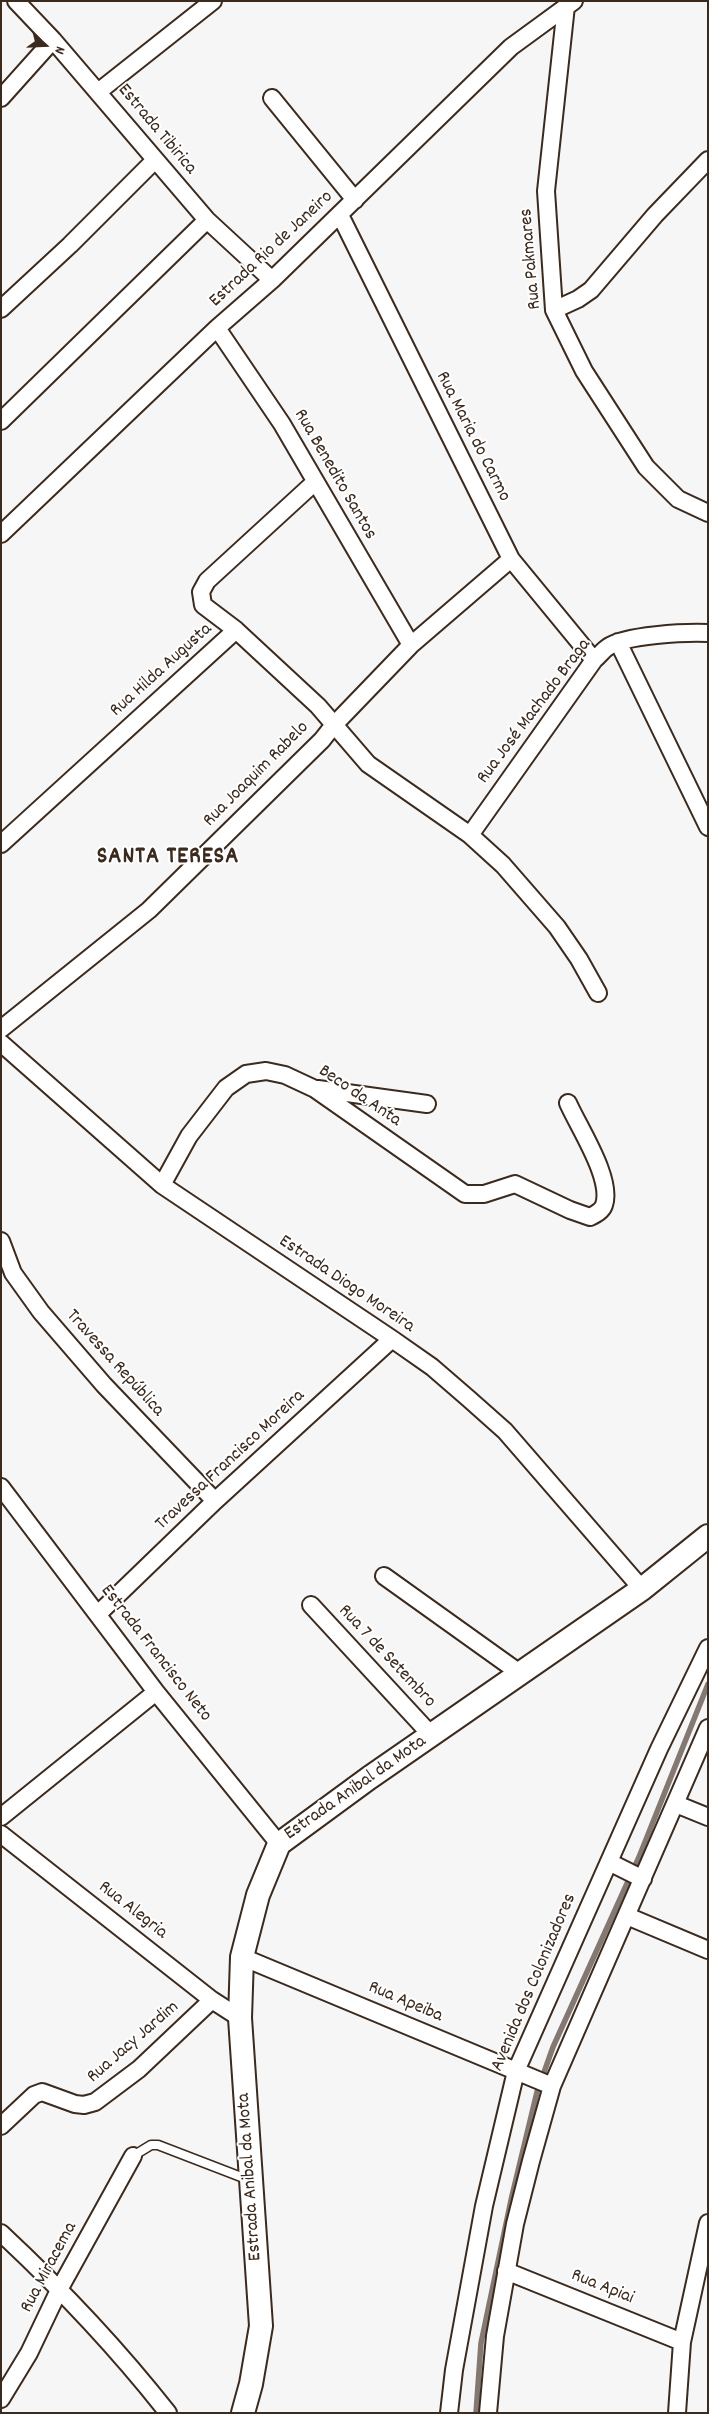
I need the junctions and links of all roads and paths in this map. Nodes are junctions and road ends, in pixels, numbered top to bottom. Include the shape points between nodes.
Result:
1 (16, 1) edge
2 (213, 1) edge
3 (570, 4) edge
4 (53, 40) junction
5 (98, 92) junction
6 (1, 98) edge
7 (272, 98) dead end
8 (155, 160) junction
9 (708, 160) edge
10 (354, 200) junction
11 (340, 215) junction
12 (207, 220) junction
13 (272, 280) junction
14 (1, 309) edge
15 (554, 310) junction
16 (217, 328) junction
17 (1, 421) edge
18 (314, 482) junction
19 (708, 513) edge
20 (1, 534) edge
21 (511, 559) junction
22 (236, 630) junction
23 (708, 633) edge
24 (618, 642) junction
25 (412, 645) junction
26 (594, 660) junction
27 (332, 726) junction
28 (708, 827) edge
29 (470, 835) junction
30 (1, 844) edge
31 (598, 993) dead end
32 (1, 1029) edge
33 (1, 1042) edge
34 (316, 1089) junction
35 (427, 1104) dead end
36 (568, 1104) dead end
37 (162, 1185) junction
38 (1, 1241) edge
39 (392, 1340) junction
40 (1, 1487) edge
41 (215, 1501) junction
42 (708, 1536) edge
43 (384, 1576) dead end
44 (642, 1589) junction
45 (312, 1605) dead end
46 (98, 1614) junction
47 (708, 1648) edge
48 (521, 1674) junction
49 (156, 1692) junction
50 (708, 1728) edge
51 (432, 1736) junction
52 (676, 1804) junction
53 (1, 1816) edge
54 (708, 1817) edge
55 (1, 1834) edge
56 (279, 1844) junction
57 (612, 1863) junction
58 (639, 1877) junction
59 (627, 1916) junction
60 (708, 1950) edge
61 (242, 1956) junction
62 (212, 2000) junction
63 (240, 2018) junction
64 (521, 2073) junction
65 (549, 2085) junction
66 (1, 2126) edge
67 (133, 2156) joint
68 (252, 2181) junction
69 (708, 2223) edge
70 (1, 2232) edge
71 (506, 2271) junction
72 (60, 2288) junction
73 (682, 2342) junction
74 (1, 2399) edge
75 (168, 2413) edge
76 (243, 2413) edge
77 (449, 2413) edge
78 (488, 2413) edge
79 (677, 2413) edge

1 - 4 street, Estrada Tibirica
2 - 5 street
3 - 10 street, Estrada Rio de Janeiro via 511,47
3 - 15 street, Rua Pakmares via 546,191
4 - 5 street, Estrada Tibirica
4 - 6 street
5 - 8 street, Estrada Tibirica
7 - 10 street
8 - 12 street, Estrada Tibirica
8 - 14 street
9 - 15 street via 655,215 591,290
10 - 11 street, Estrada Rio de Janeiro
11 - 13 street, Estrada Rio de Janeiro
11 - 21 street, Rua Maria do Carmo
12 - 13 street, Estrada Tibirica
12 - 17 street
13 - 16 street, Estrada Rio de Janeiro
15 - 19 street, Rua Pakmares via 584,371 646,467 678,499
16 - 18 street, Rua Benedito Santos via 282,424
16 - 20 street, Estrada Rio de Janeiro
18 - 22 street, Rua Hilda Augusta via 206,580 201,592 203,605
18 - 25 street, Rua Benedito Santos
21 - 25 street, Rua Joaquim Rabelo
21 - 26 street, Rua Maria do Carmo
22 - 27 street via 318,706
22 - 30 street, Rua Hilda Augusta
23 - 24 street, Rua José Machado Braga
24 - 26 street, Rua José Machado Braga
24 - 28 street
25 - 27 street, Rua Joaquim Rabelo
26 - 29 street, Rua José Machado Braga
27 - 29 street via 368,764
27 - 32 street, Rua Joaquim Rabelo via 322,740 149,910
29 - 31 street via 503,865 557,927
33 - 37 street, Estrada Diogo Moreira
34 - 35 street
34 - 36 street, Beco da Anta via 465,1194 484,1194 515,1184 590,1217 604,1206 603,1176
34 - 37 street, Beco da Anta via 285,1075 266,1071 246,1074 226,1088 189,1136
37 - 39 street, Estrada Diogo Moreira
38 - 41 street, Travessa República via 13,1273 41,1312 98,1378
39 - 41 street, Travessa Francisco Moreira
39 - 44 street, Estrada Diogo Moreira via 432,1367 504,1431
40 - 46 street, Estrada Francisco Neto
41 - 46 street, Travessa Francisco Moreira
42 - 44 street, Estrada Anibal da Mota
43 - 48 street
44 - 48 street, Estrada Anibal da Mota
45 - 51 street, Rua 7 de Setembro
46 - 49 street, Estrada Francisco Neto
47 - 57 street, Avenida dos Colonizadores via 671,1723
48 - 51 street, Estrada Anibal da Mota
49 - 53 street
49 - 56 street, Estrada Francisco Neto
50 - 52 street
51 - 56 street, Estrada Anibal da Mota
52 - 54 street
52 - 58 street
55 - 62 street, Rua Alegria
56 - 61 street, Estrada Anibal da Mota via 258,1895
57 - 58 street
57 - 64 street, Avenida dos Colonizadores
58 - 59 street
59 - 60 street
59 - 65 street
61 - 63 street, Estrada Anibal da Mota
61 - 64 street, Rua Apeiba
62 - 63 street, Rua Alegria
62 - 66 street, Rua Jacy Jardim via 139,2070 95,2102 75,2104 42,2092 34,2095
63 - 68 street, Estrada Anibal da Mota
64 - 65 street, Rua Apeiba
64 - 77 street, Avenida dos Colonizadores via 484,2206
65 - 71 street
67 - 68 lane via 151,2145 158,2145
67 - 72 street, Rua Miracema
68 - 76 street, Estrada Anibal da Mota via 261,2326
69 - 73 street
70 - 72 street
71 - 73 street, Rua Apiai
71 - 78 street via 495,2336
72 - 74 street, Rua Miracema via 29,2352
72 - 75 street
73 - 79 street

